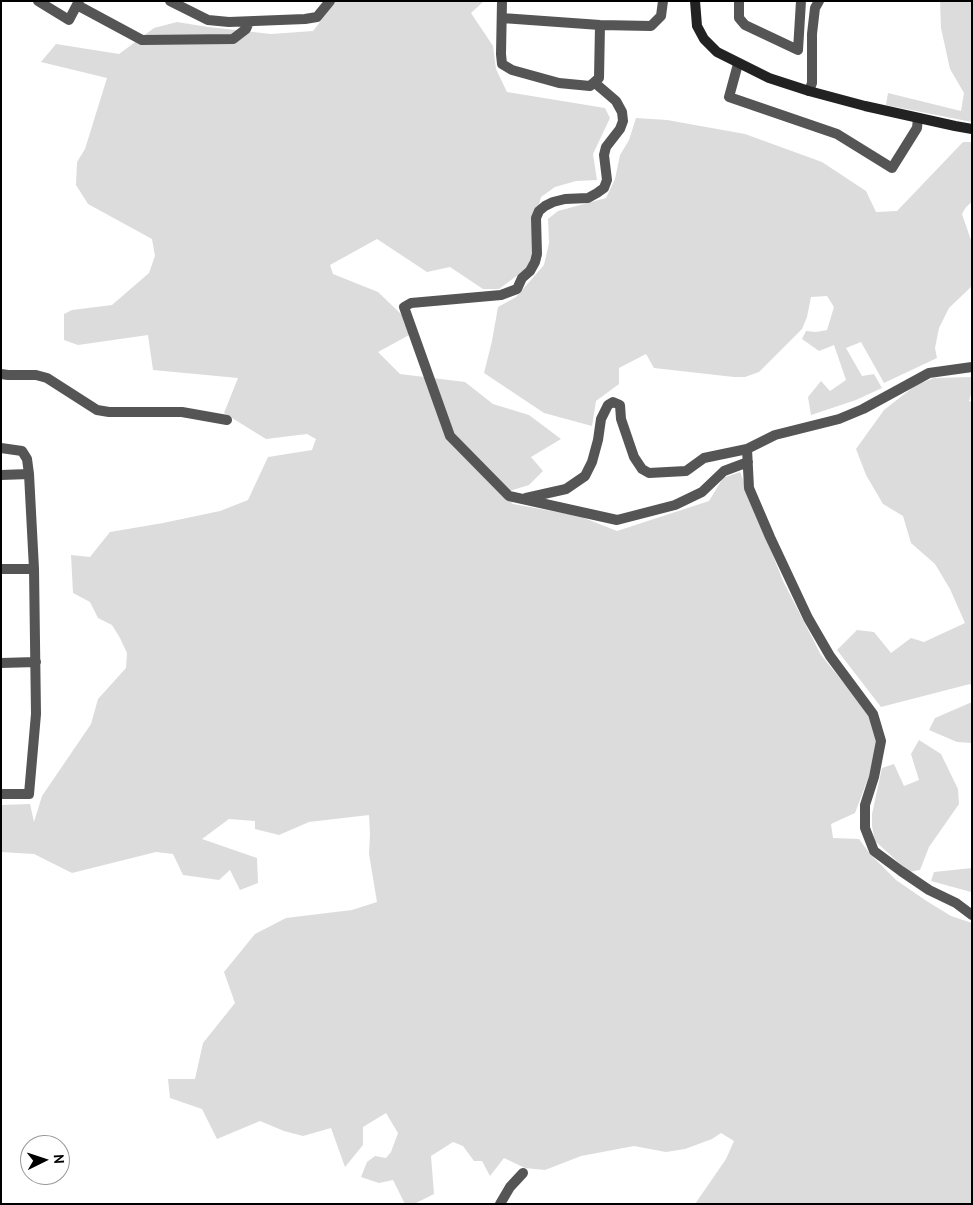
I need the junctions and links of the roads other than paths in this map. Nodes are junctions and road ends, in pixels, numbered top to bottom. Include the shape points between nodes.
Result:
1 (38, 1) edge
2 (170, 1) edge
3 (330, 1) edge
4 (502, 1) edge
5 (663, 1) edge
6 (695, 1) edge
7 (739, 1) edge
8 (801, 1) edge
9 (818, 1) edge
10 (78, 3) edge
11 (502, 18) junction
12 (249, 22) junction
13 (600, 25) junction
14 (738, 64) junction
15 (595, 82) junction
16 (809, 91) junction
17 (918, 118) junction
18 (972, 129) edge
19 (972, 367) edge
20 (1, 374) edge
21 (227, 420) dead end
22 (1, 448) edge
23 (747, 449) junction
24 (748, 462) junction
25 (29, 474) junction
26 (1, 475) edge
27 (523, 499) junction
28 (1, 569) edge
29 (34, 569) junction
30 (36, 662) junction
31 (1, 663) edge
32 (1, 794) edge
33 (972, 915) edge
34 (523, 1173) dead end
35 (500, 1204) edge

1 - 10 street via 69,20
2 - 12 street via 208,20
3 - 12 street via 317,17
4 - 11 street
5 - 13 street via 661,16 651,26
6 - 14 street via 696,26 704,39 716,52
7 - 8 street via 739,18 745,25 798,50
9 - 16 street via 812,34 812,83
10 - 12 street via 142,40 233,39 246,29
11 - 13 street
11 - 15 street via 502,64 512,70 559,83 590,86
13 - 15 street via 599,78
14 - 16 street
14 - 17 street via 729,97 837,134 892,168 916,128
15 - 27 street via 616,101 623,121 606,147 607,180 604,188 588,198 553,202 539,211 535,262 517,289 501,295 411,303 404,308 450,436 509,496
16 - 17 street
17 - 18 street
19 - 23 street via 930,373 839,419 774,435
20 - 21 street via 47,378 97,410 182,412
22 - 25 street via 22,451
23 - 24 street
23 - 27 street via 704,458 686,471 649,473 634,457 621,419 620,405 613,402 601,419 592,462 585,476 566,489
24 - 27 street via 724,471 702,492 675,505 617,520
24 - 33 street via 749,488 808,618 830,656 873,714 882,740 865,804 865,828 874,851 929,890
25 - 26 street
25 - 29 street
28 - 29 street
29 - 30 street
30 - 31 street
30 - 32 street via 36,714 28,794
34 - 35 street

